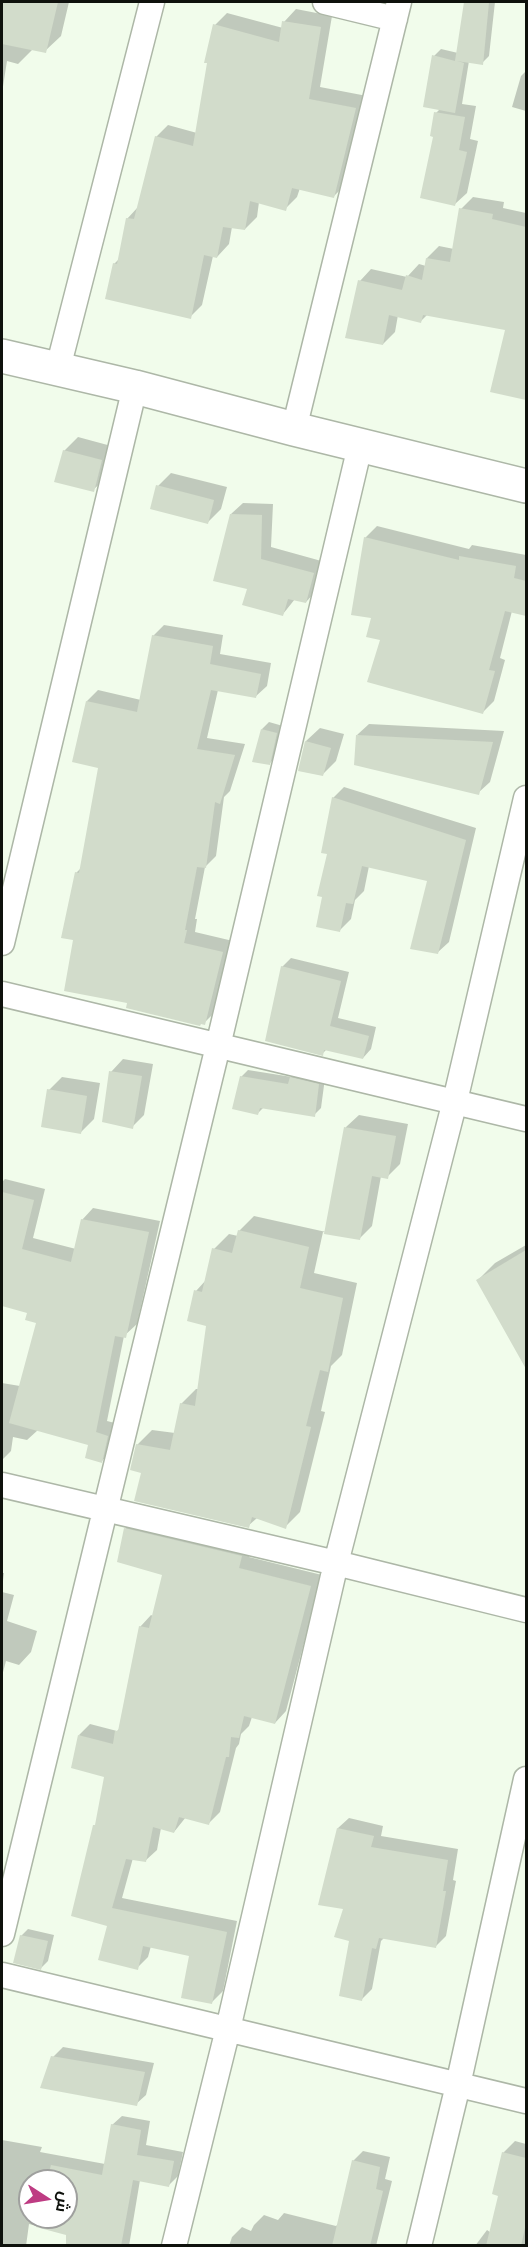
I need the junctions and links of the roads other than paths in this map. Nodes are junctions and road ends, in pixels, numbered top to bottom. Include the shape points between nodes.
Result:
1 (152, 2) edge
2 (325, 2) edge
3 (397, 10) edge
4 (2, 356) edge
5 (58, 368) junction
6 (135, 387) junction
7 (294, 429) junction
8 (360, 446) junction
9 (525, 479) edge
10 (526, 798) edge
11 (2, 943) edge
12 (2, 994) edge
13 (218, 1046) junction
14 (455, 1101) junction
15 (526, 1119) edge
16 (2, 1485) edge
17 (104, 1509) junction
18 (336, 1563) junction
19 (526, 1610) edge
20 (526, 1779) edge
21 (2, 1934) edge
22 (2, 1975) edge
23 (228, 2029) junction
24 (458, 2085) junction
25 (526, 2102) edge
26 (174, 2246) edge
27 (419, 2246) edge

1 - 5 street
2 - 3 street
3 - 7 street
4 - 5 street
5 - 6 street
6 - 7 street
6 - 11 street
7 - 8 street
8 - 9 street
8 - 13 street
10 - 14 street
12 - 13 street
13 - 14 street
13 - 17 street
14 - 15 street
14 - 18 street
16 - 17 street
17 - 18 street
17 - 21 street
18 - 19 street
18 - 23 street
20 - 24 street
22 - 23 street
23 - 24 street
23 - 26 street
24 - 25 street
24 - 27 street

